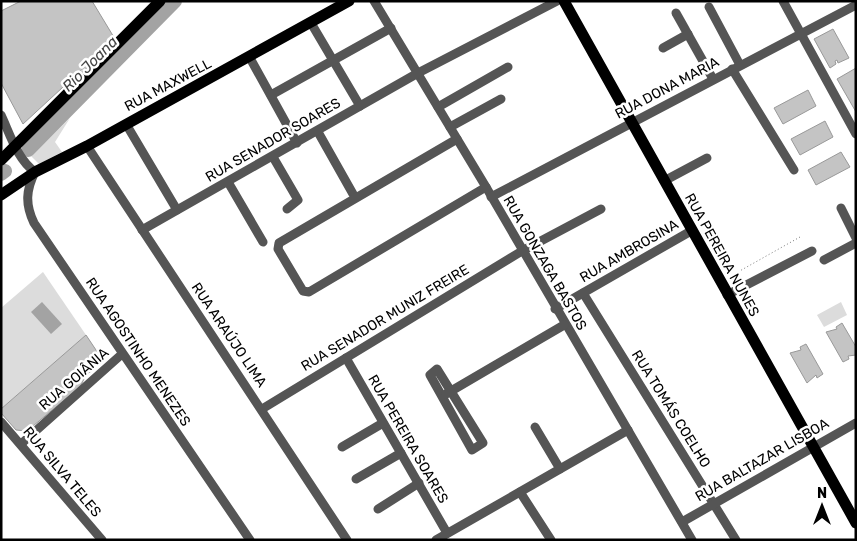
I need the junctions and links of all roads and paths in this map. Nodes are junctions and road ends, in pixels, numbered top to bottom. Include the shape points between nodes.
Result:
1 (160, 1) edge
2 (349, 1) edge
3 (374, 1) edge
4 (557, 1) edge
5 (564, 1) edge
6 (783, 1) edge
7 (856, 4) edge
8 (709, 7) dead end
9 (676, 13) dead end
10 (311, 23) junction
11 (391, 28) junction
12 (801, 33) junction
13 (688, 34) junction
14 (663, 48) dead end
15 (250, 58) junction
16 (334, 61) junction
17 (508, 67) dead end
18 (736, 67) junction
19 (418, 73) junction
20 (712, 79) junction
21 (271, 96) junction
22 (501, 99) dead end
23 (360, 106) junction
24 (438, 107) junction
25 (1, 115) edge
26 (633, 122) junction
27 (126, 124) junction
28 (450, 127) junction
29 (318, 132) junction
30 (856, 134) edge
31 (457, 139) junction
32 (297, 143) junction
33 (87, 146) junction
34 (17, 148) junction
35 (273, 157) junction
36 (707, 158) dead end
37 (1, 160) edge
38 (794, 170) dead end
39 (35, 172) junction
40 (664, 181) junction
41 (228, 182) junction
42 (486, 187) junction
43 (353, 194) dead end
44 (1, 195) edge
45 (491, 196) junction
46 (841, 208) dead end
47 (287, 209) dead end
48 (601, 209) dead end
49 (177, 210) junction
50 (142, 230) junction
51 (691, 231) junction
52 (800, 237) dead end
53 (856, 238) edge
54 (263, 242) dead end
55 (856, 243) edge
56 (522, 251) junction
57 (812, 251) dead end
58 (824, 260) dead end
59 (720, 282) junction
60 (583, 293) junction
61 (727, 295) junction
62 (555, 309) junction
63 (564, 325) junction
64 (122, 354) junction
65 (346, 358) junction
66 (450, 390) junction
67 (441, 396) junction
68 (262, 409) junction
69 (1, 422) edge
70 (383, 423) junction
71 (856, 423) edge
72 (535, 427) dead end
73 (628, 430) junction
74 (21, 444) junction
75 (342, 447) dead end
76 (813, 447) junction
77 (401, 453) junction
78 (560, 469) junction
79 (356, 479) dead end
80 (418, 483) junction
81 (520, 492) junction
82 (713, 504) junction
83 (378, 508) dead end
84 (682, 522) junction
85 (856, 523) edge
86 (448, 533) junction
87 (548, 539) edge
88 (102, 540) edge
89 (250, 540) edge
90 (347, 540) edge
91 (436, 540) edge
92 (692, 540) edge
93 (736, 540) edge

1 - 34 main road
2 - 10 main road, RUA MAXWELL
3 - 11 street, RUA GONZAGA BASTOS
4 - 19 street, RUA SENADOR SOARES
5 - 26 main road, RUA PEREIRA NUNES
6 - 12 street
7 - 12 street, RUA DONA MARIA
8 - 18 street
9 - 13 street
10 - 15 main road, RUA MAXWELL
10 - 16 street
11 - 16 street
11 - 19 street, RUA GONZAGA BASTOS
12 - 18 street, RUA DONA MARIA
12 - 30 street
13 - 14 street
13 - 20 street
15 - 21 street
15 - 27 main road, RUA MAXWELL
16 - 21 street
16 - 23 street
17 - 24 street
18 - 20 street, RUA DONA MARIA
18 - 38 street
19 - 23 street, RUA SENADOR SOARES
19 - 24 street, RUA GONZAGA BASTOS
20 - 26 street, RUA DONA MARIA
21 - 32 street
22 - 28 street
23 - 29 street, RUA SENADOR SOARES
24 - 28 street, RUA GONZAGA BASTOS
25 - 34 street
26 - 40 main road, RUA PEREIRA NUNES
26 - 45 street, RUA DONA MARIA
27 - 33 main road, RUA MAXWELL
27 - 49 street
28 - 31 street, RUA GONZAGA BASTOS
29 - 32 street, RUA SENADOR SOARES
29 - 43 street
31 - 42 street, RUA GONZAGA BASTOS
31 - 42 street via 279,243 278,249 283,258 303,291 309,292
32 - 35 street, RUA SENADOR SOARES
33 - 39 main road, RUA MAXWELL
33 - 50 street, RUA ARAÚJO LIMA
34 - 37 main road
34 - 39 street
35 - 41 street, RUA SENADOR SOARES
35 - 47 street via 298,201
36 - 40 street
39 - 44 main road, RUA MAXWELL
39 - 64 street, RUA AGOSTINHO MENEZES via 27,196 30,213
40 - 51 main road, RUA PEREIRA NUNES
41 - 49 street, RUA SENADOR SOARES
41 - 54 street
42 - 45 street, RUA GONZAGA BASTOS
45 - 56 street, RUA GONZAGA BASTOS
46 - 53 street
48 - 56 street, RUA SENADOR MUNIZ FREIRE
49 - 50 street, RUA SENADOR SOARES
50 - 68 street, RUA ARAÚJO LIMA
51 - 59 main road, RUA PEREIRA NUNES
51 - 60 street, RUA AMBROSINA
52 - 59 path
55 - 58 street
56 - 62 street, RUA GONZAGA BASTOS
56 - 65 street, RUA SENADOR MUNIZ FREIRE
57 - 61 street
59 - 61 main road, RUA PEREIRA NUNES
60 - 62 street, RUA AMBROSINA
60 - 82 street, RUA TOMÁS COELHO
61 - 76 main road, RUA PEREIRA NUNES
62 - 63 street, RUA GONZAGA BASTOS
63 - 66 street
63 - 73 street, RUA GONZAGA BASTOS
64 - 74 street, RUA GOIÂNIA
64 - 89 street, RUA AGOSTINHO MENEZES
65 - 68 street, RUA SENADOR MUNIZ FREIRE
65 - 70 street, RUA PEREIRA SOARES
66 - 67 street
66 - 67 street via 439,369 430,373
66 - 67 street via 482,445 471,450
68 - 90 street, RUA ARAÚJO LIMA
69 - 74 street, RUA SILVA TELES
70 - 75 street
70 - 77 street, RUA PEREIRA SOARES
71 - 76 street, RUA BALTAZAR LISBOA
72 - 78 street
73 - 78 street
73 - 84 street, RUA GONZAGA BASTOS
74 - 88 street, RUA SILVA TELES
76 - 82 street, RUA BALTAZAR LISBOA
76 - 85 main road, RUA PEREIRA NUNES
77 - 79 street
77 - 80 street, RUA PEREIRA SOARES
78 - 81 street
80 - 83 street
80 - 86 street, RUA PEREIRA SOARES
81 - 86 street
81 - 87 street
82 - 84 street, RUA BALTAZAR LISBOA
82 - 93 street, RUA TOMÁS COELHO
84 - 92 street, RUA GONZAGA BASTOS
86 - 91 street

